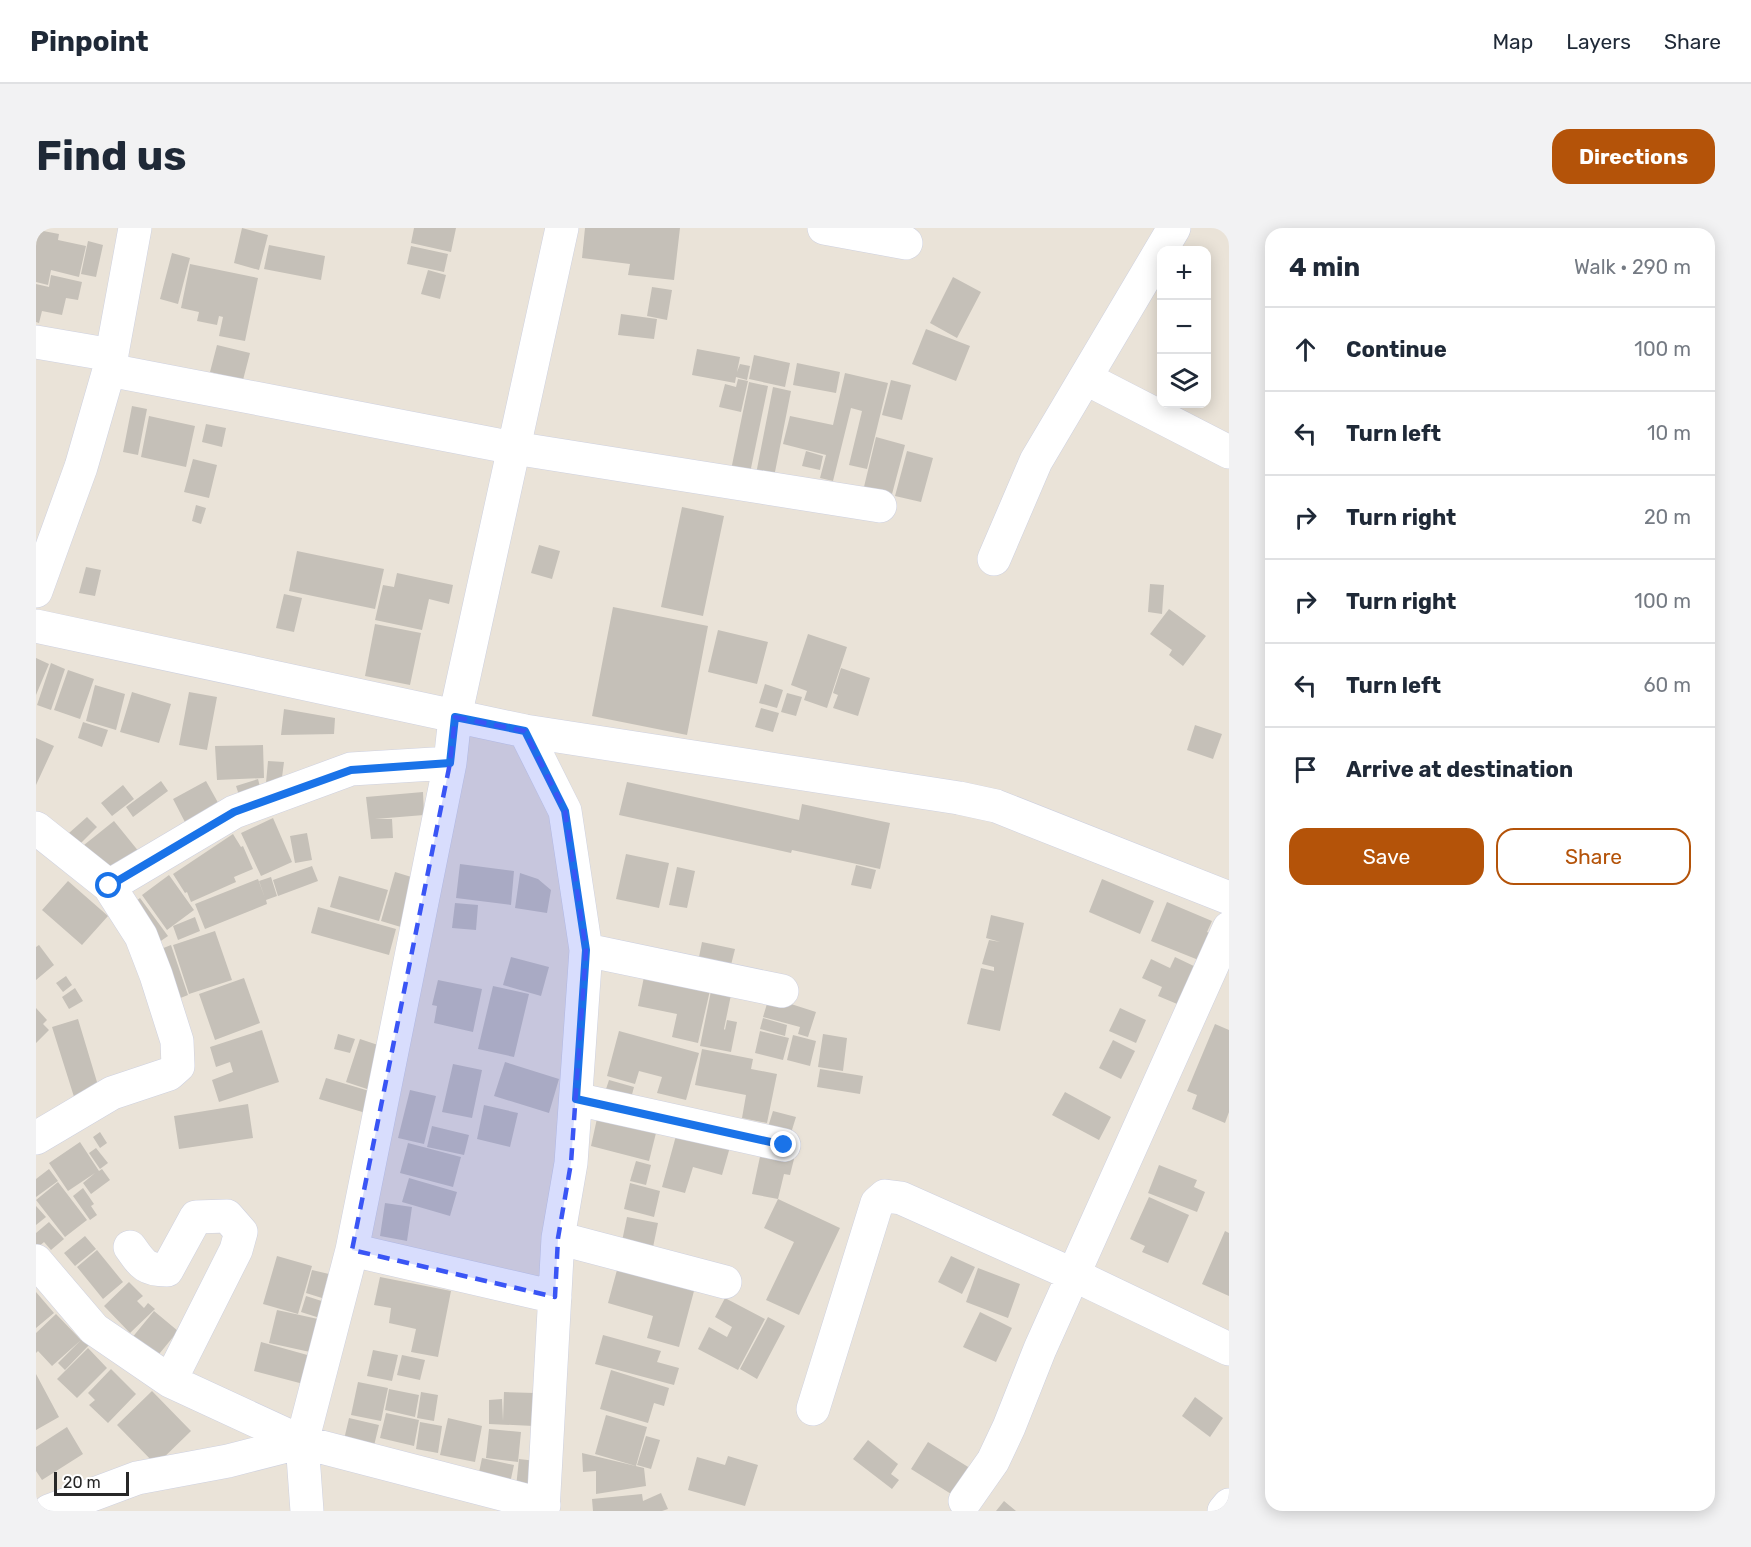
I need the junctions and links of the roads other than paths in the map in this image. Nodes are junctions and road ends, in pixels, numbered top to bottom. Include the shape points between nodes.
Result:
1 (135, 228) edge
2 (562, 228) edge
3 (824, 228) edge
4 (1174, 228) edge
5 (906, 243) dead end
6 (36, 342) edge
7 (110, 362) junction
8 (1084, 378) junction
9 (514, 448) junction
10 (1229, 452) edge
11 (880, 506) dead end
12 (994, 559) dead end
13 (36, 591) edge
14 (36, 626) edge
15 (455, 717) junction
16 (525, 731) junction
17 (450, 763) junction
18 (36, 828) edge
19 (109, 886) junction
20 (1229, 898) edge
21 (1229, 928) edge
22 (586, 950) junction
23 (782, 991) dead end
24 (576, 1099) junction
25 (36, 1138) edge
26 (784, 1145) dead end
27 (558, 1238) junction
28 (130, 1247) dead end
29 (352, 1250) junction
30 (36, 1261) edge
31 (1074, 1275) junction
32 (725, 1282) dead end
33 (555, 1297) junction
34 (1229, 1349) edge
35 (170, 1381) junction
36 (813, 1409) dead end
37 (302, 1442) junction
38 (965, 1501) dead end
39 (1229, 1505) edge
40 (544, 1508) edge
41 (49, 1511) edge
42 (307, 1511) edge
43 (1224, 1511) edge

1 - 7 street
2 - 9 street
3 - 5 street
4 - 8 street
6 - 7 street
7 - 9 street
7 - 13 street via 81,467
8 - 10 street
8 - 12 street via 1036,460
9 - 11 street
9 - 15 street
14 - 15 street
15 - 16 street
15 - 17 street
16 - 20 street via 996,806
16 - 22 street via 565,811
17 - 19 street via 351,770 234,812
17 - 29 street
18 - 19 street
19 - 25 street via 141,936 153,965 177,1041 178,1065 169,1074 112,1093
21 - 31 street
22 - 23 street
22 - 24 street
24 - 26 street
24 - 27 street via 571,1163
27 - 32 street
27 - 33 street
28 - 35 street via 143,1265 167,1270 196,1217 227,1216 240,1232 236,1250
29 - 33 street
29 - 37 street
30 - 35 street via 94,1329
31 - 34 street
31 - 36 street via 901,1198 885,1196 878,1203
31 - 38 street via 997,1453
33 - 40 street
35 - 37 street
37 - 40 street
37 - 41 street via 137,1478
37 - 42 street
39 - 43 street

